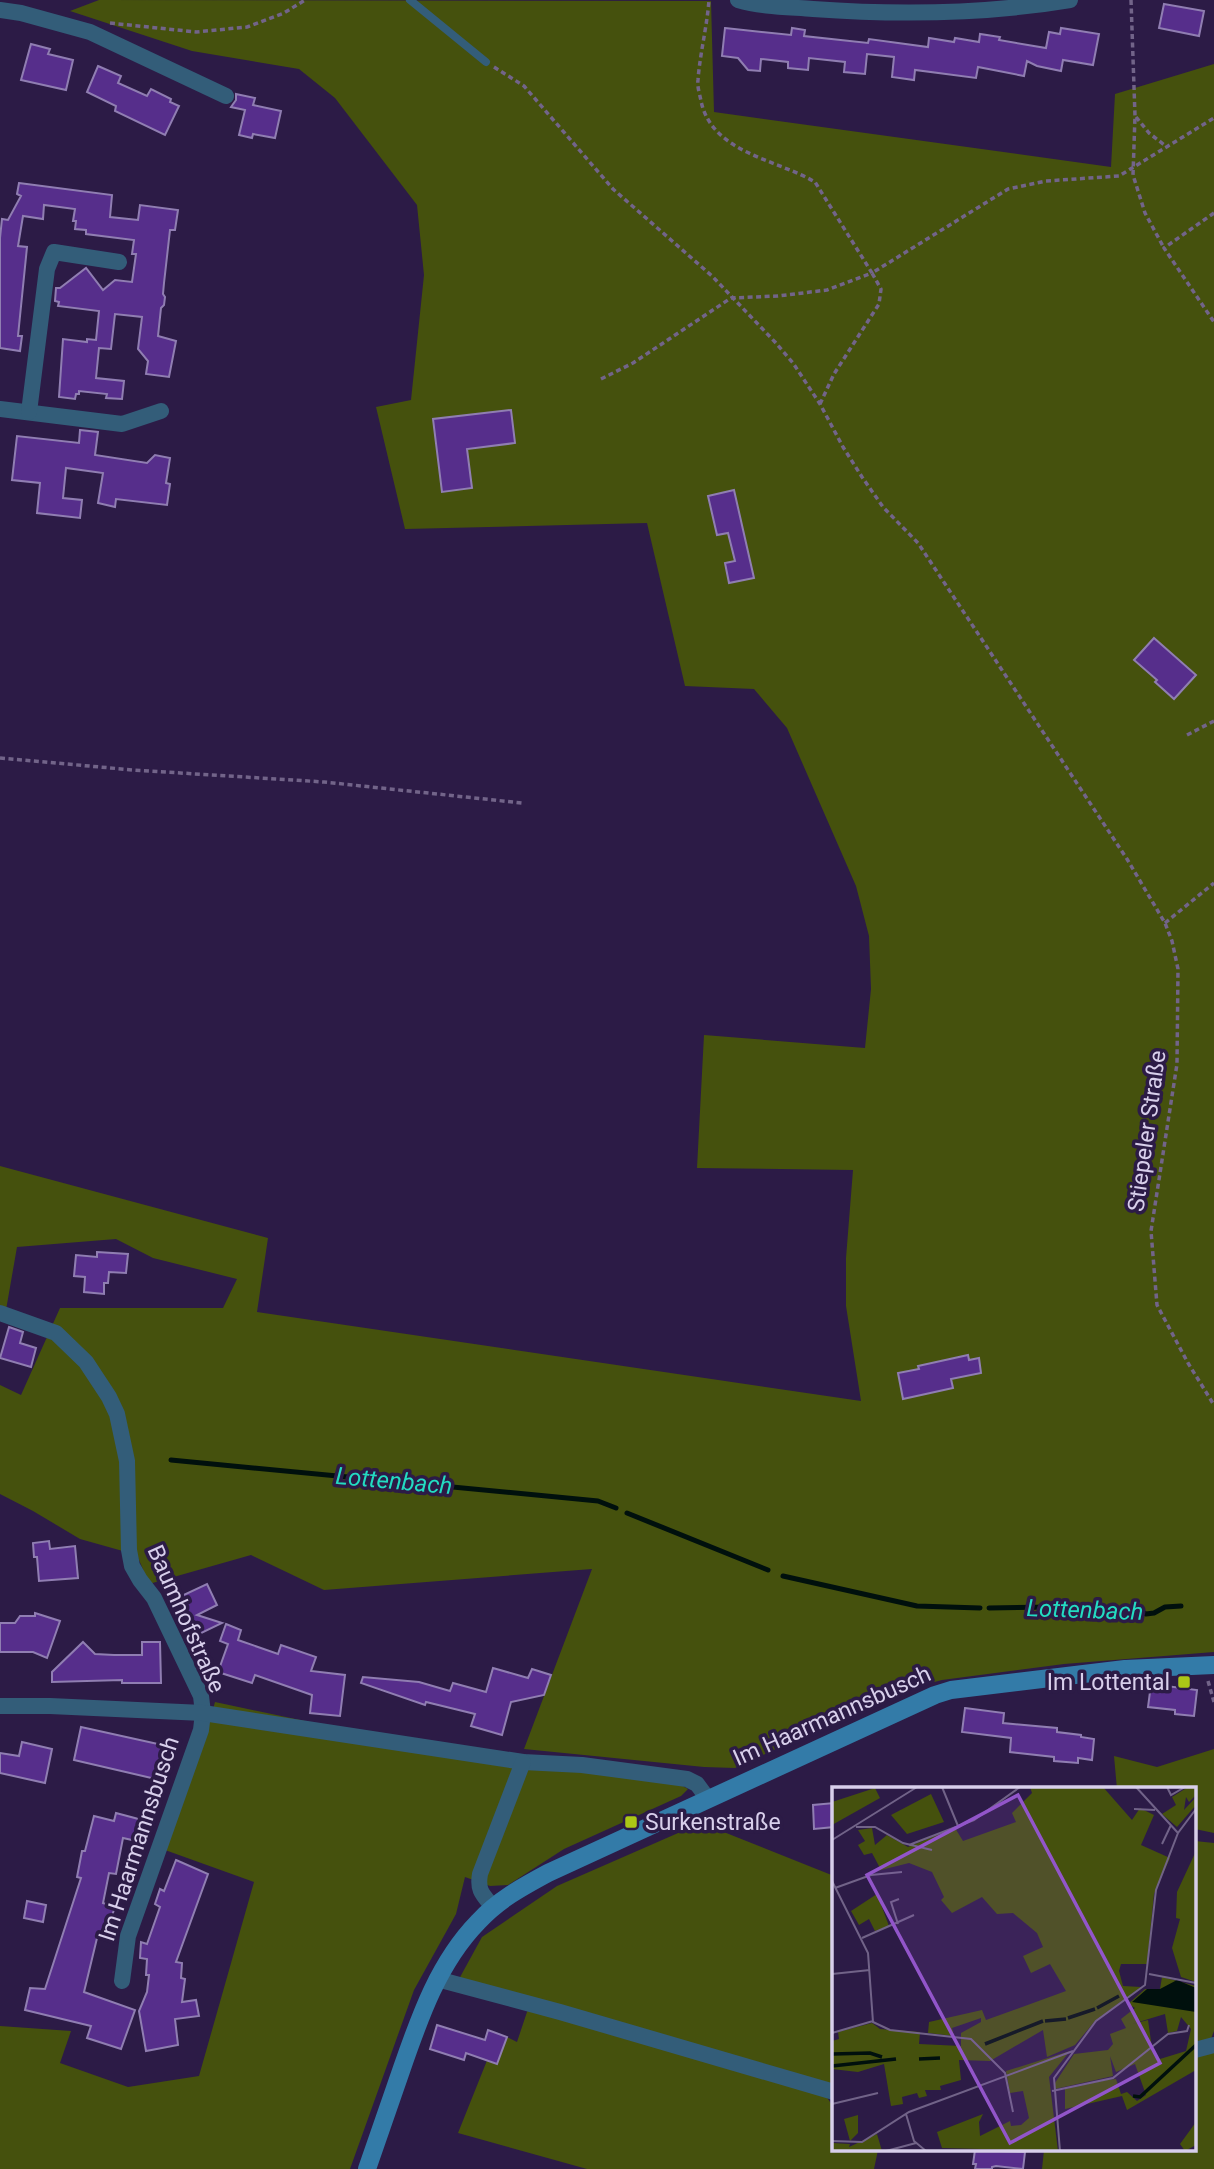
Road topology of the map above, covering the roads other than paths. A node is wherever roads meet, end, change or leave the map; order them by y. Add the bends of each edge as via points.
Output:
1 (410, 0) edge
2 (738, 0) edge
3 (1070, 0) edge
4 (0, 10) edge
5 (486, 62) road end
6 (226, 96) dead end
7 (119, 262) dead end
8 (0, 409) edge
9 (161, 411) dead end
10 (29, 412) junction
11 (0, 1313) edge
12 (1214, 1665) edge
13 (0, 1706) edge
14 (202, 1713) junction
15 (523, 1762) junction
16 (708, 1799) junction
17 (493, 1908) junction
18 (437, 1979) junction
19 (122, 1980) dead end
20 (1214, 2045) edge
21 (1196, 2050) edge
22 (832, 2091) edge
23 (367, 2169) edge

1 - 5 lane
2 - 3 street via 856,12 995,8
4 - 6 street via 90,32
7 - 10 street via 54,252 47,269
8 - 10 street
9 - 10 street via 121,424
11 - 14 street, Baumhofstraße via 56,1333 86,1362 109,1397 127,1461 132,1566 176,1640 201,1696
12 - 16 street, Im Haarmannsbusch via 1125,1669 951,1690
13 - 14 street, Im Haarmannsbusch
14 - 15 street, Im Haarmannsbusch
14 - 19 street, Im Haarmannsbusch via 201,1730 128,1936
15 - 16 street, Im Haarmannsbusch via 687,1779
15 - 17 street via 480,1874 478,1885
16 - 17 street via 548,1873
17 - 18 street via 467,1933
18 - 22 street
18 - 23 street
20 - 21 street

